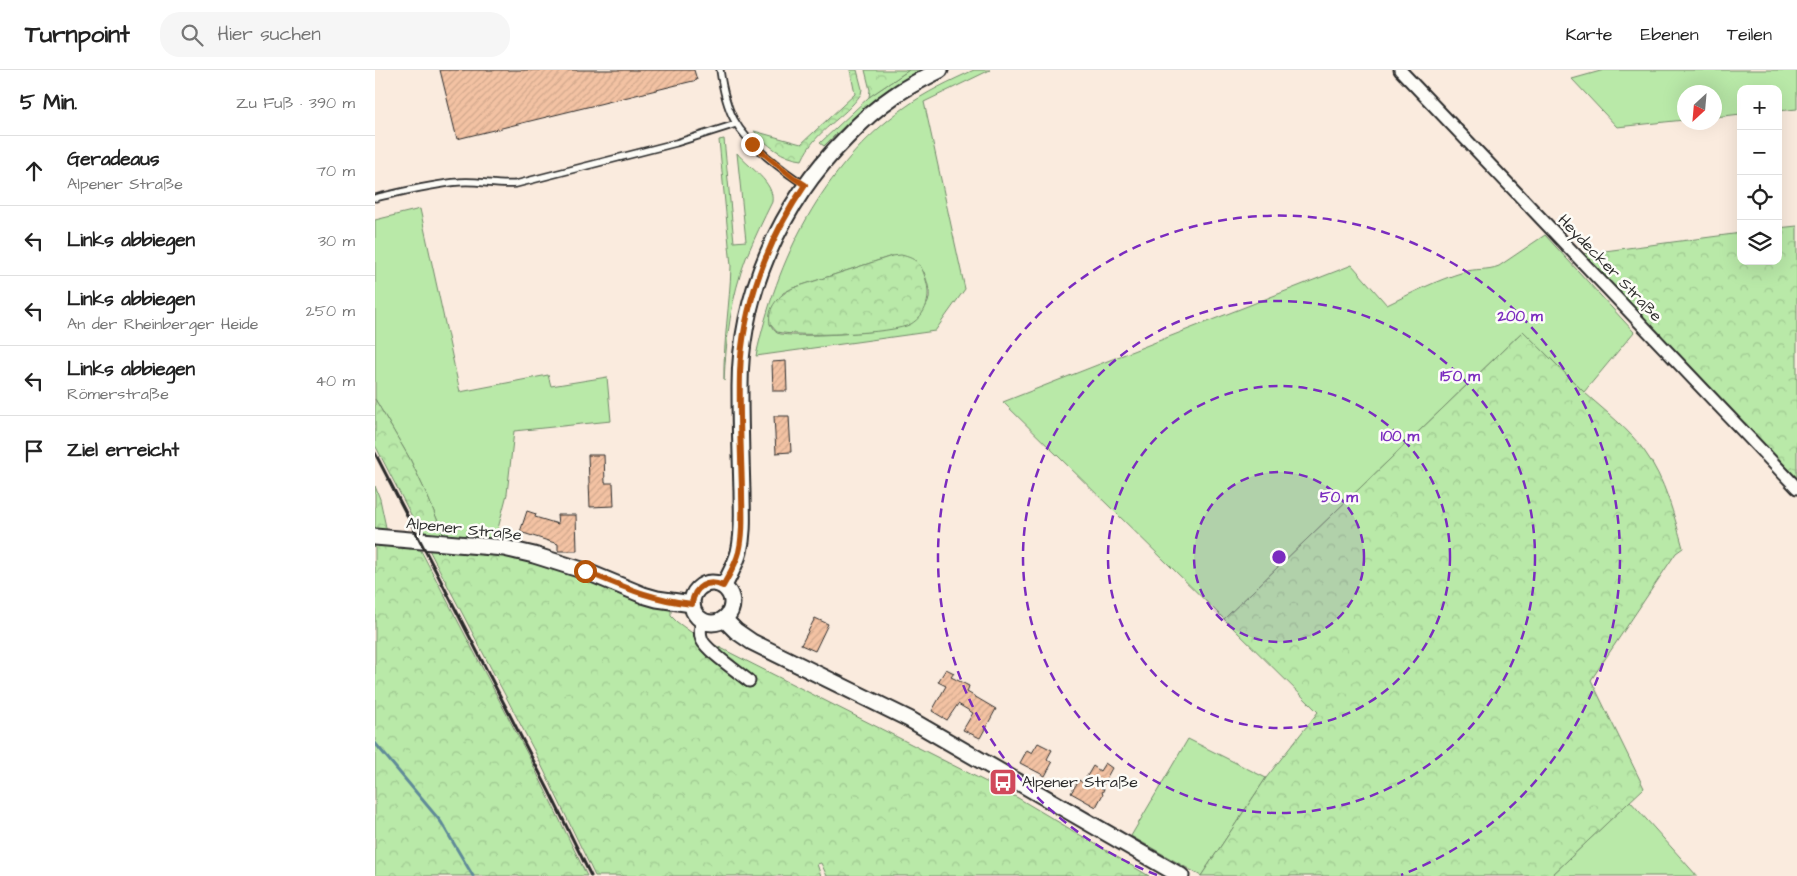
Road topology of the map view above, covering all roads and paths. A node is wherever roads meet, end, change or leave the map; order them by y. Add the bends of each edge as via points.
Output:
1 (720, 70) edge
2 (940, 70) edge
3 (1400, 70) edge
4 (736, 124) junction
5 (805, 185) junction
6 (375, 198) edge
7 (1797, 488) edge
8 (375, 537) edge
9 (723, 586) junction
10 (692, 604) junction
11 (724, 619) junction
12 (703, 621) junction
13 (749, 681) dead end
14 (1181, 876) edge

1 - 4 lane via 726,100
2 - 5 street via 894,96 869,116 837,146
3 - 7 street, Heydecker Straße
4 - 5 lane via 752,144
4 - 6 lane via 676,143 516,184 500,186 457,182
5 - 9 street via 768,254 747,323 740,374 742,532 736,560
8 - 10 street, Alpener Straße via 504,548 585,571 643,595
9 - 10 street via 705,584 695,592
9 - 11 street via 732,602
10 - 12 street via 695,614
11 - 12 street via 714,623
11 - 14 street via 752,642 909,719
12 - 13 street via 700,634 707,647

